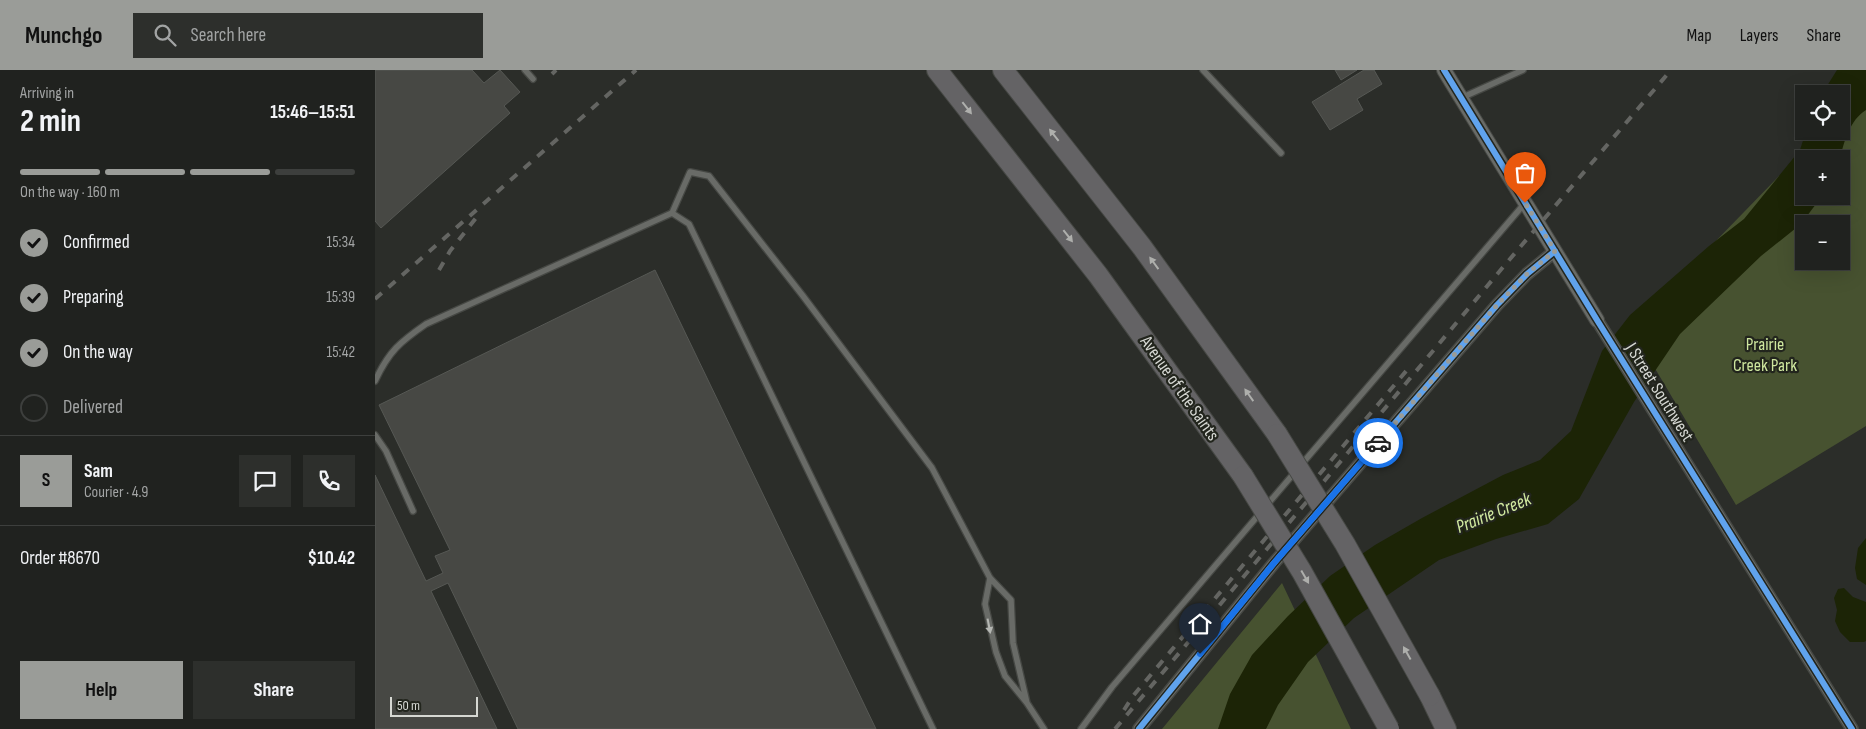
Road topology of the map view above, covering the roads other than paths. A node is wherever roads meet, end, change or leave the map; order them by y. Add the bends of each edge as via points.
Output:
1 (525, 70) edge
2 (937, 70) edge
3 (1003, 70) edge
4 (1203, 70) edge
5 (1444, 70) edge
6 (1523, 70) edge
7 (533, 79) dead end
8 (1461, 98) junction
9 (1281, 153) dead end
10 (1525, 203) junction
11 (672, 213) junction
12 (1555, 251) junction
13 (1597, 320) joint
14 (375, 380) edge
15 (375, 435) edge
16 (413, 511) dead end
17 (991, 578) junction
18 (1027, 703) junction
19 (933, 729) edge
20 (1045, 729) edge
21 (1081, 729) edge
22 (1139, 729) edge
23 (1389, 729) edge
24 (1446, 729) edge
25 (1852, 729) edge

1 - 7 lane
2 -> 23 highway, Avenue of the Saints, bridge via 1098,275 1243,476 1302,572
24 -> 3 highway, bridge via 1345,544 1277,434 1142,247
4 - 9 lane
5 - 8 street, J Street Southwest
6 - 8 lane
8 - 10 street, J Street Southwest
10 - 12 street, J Street Southwest
10 - 21 lane via 1112,687
11 - 14 lane via 426,324 398,344
11 - 17 lane via 690,172 709,176 932,468
11 - 19 lane via 689,224
12 - 13 street, J Street Southwest
12 - 22 street via 1497,305 1274,563
13 - 25 street, J Street Southwest
15 - 16 lane via 386,451
17 - 18 lane via 1011,600 1013,643
17 -> 18 lane via 985,604 997,658 1005,676
18 - 20 lane

